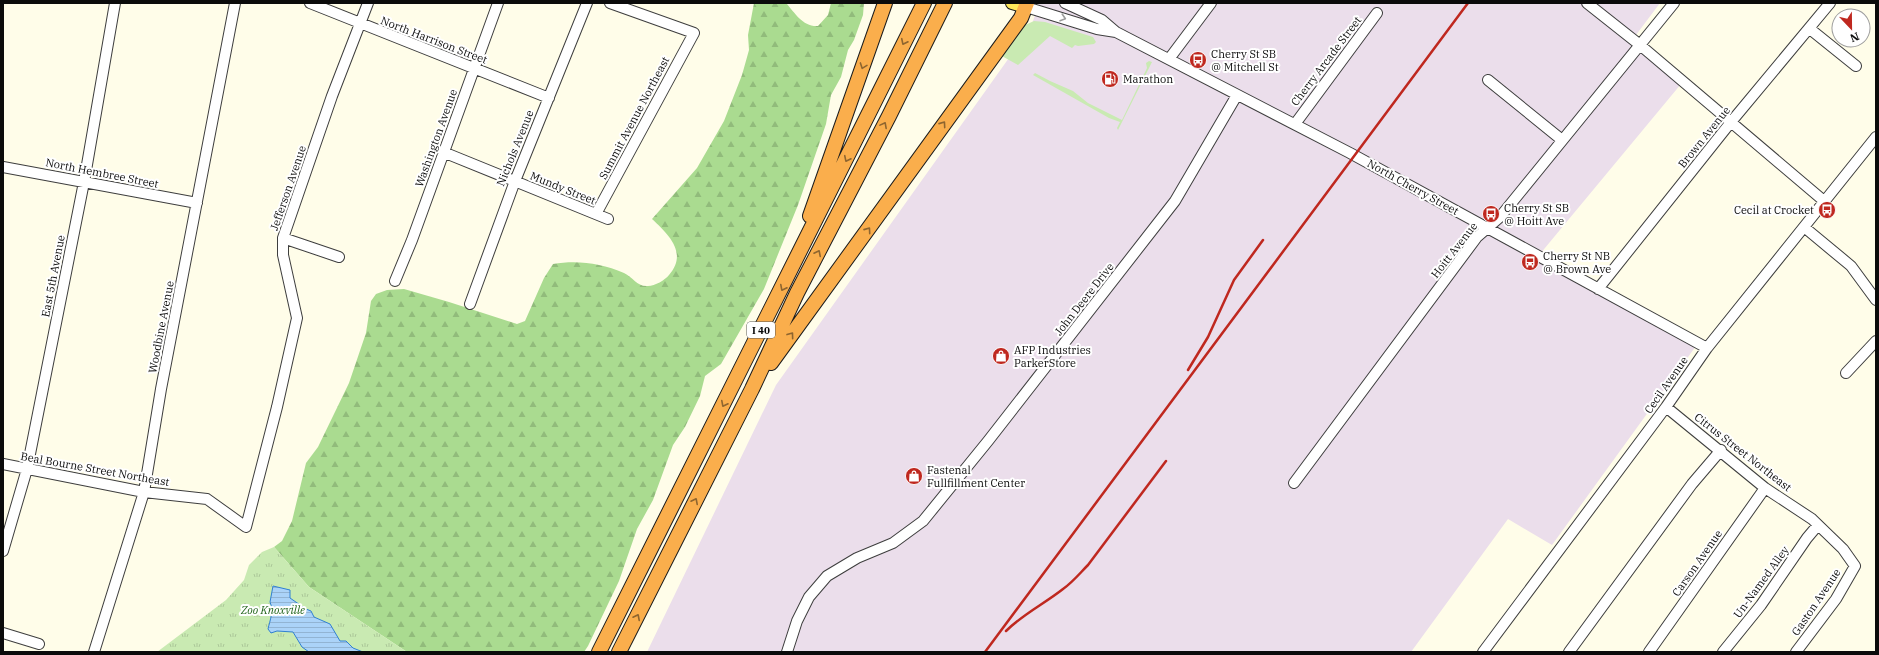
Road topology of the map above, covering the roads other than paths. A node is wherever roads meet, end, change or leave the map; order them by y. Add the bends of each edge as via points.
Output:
1 (115, 3) edge
2 (235, 3) edge
3 (310, 3) edge
4 (368, 3) edge
5 (498, 3) edge
6 (587, 3) edge
7 (610, 3) edge
8 (885, 3) edge
9 (1012, 3) edge
10 (1065, 3) edge
11 (1211, 3) edge
12 (1587, 3) edge
13 (1674, 3) edge
14 (1830, 3) edge
15 (923, 5) edge
16 (1027, 5) edge
17 (943, 7) edge
18 (1377, 13) dead end
19 (360, 24) junction
20 (1810, 29) junction
21 (1116, 32) junction
22 (1640, 45) junction
23 (1169, 59) junction
24 (1856, 66) dead end
25 (474, 68) junction
26 (1488, 80) dead end
27 (1237, 94) junction
28 (549, 98) junction
29 (1731, 122) junction
30 (1295, 124) junction
31 (1876, 137) edge
32 (1562, 140) junction
33 (443, 152) junction
34 (3, 167) edge
35 (515, 181) junction
36 (84, 182) junction
37 (1824, 201) junction
38 (198, 203) junction
39 (596, 214) junction
40 (608, 219) dead end
41 (1804, 227) junction
42 (1486, 228) junction
43 (283, 238) junction
44 (339, 257) dead end
45 (794, 266) junction
46 (395, 281) dead end
47 (1598, 289) junction
48 (1876, 300) edge
49 (470, 304) dead end
50 (1876, 341) edge
51 (1707, 348) junction
52 (1846, 373) dead end
53 (752, 389) junction
54 (1666, 407) junction
55 (1721, 450) junction
56 (3, 464) edge
57 (27, 469) junction
58 (1294, 483) dead end
59 (1765, 488) junction
60 (144, 492) junction
61 (1818, 525) junction
62 (246, 527) joint
63 (3, 551) edge
64 (1855, 566) joint
65 (3, 634) edge
66 (39, 644) dead end
67 (1654, 650) edge
68 (94, 652) edge
69 (599, 652) edge
70 (619, 652) edge
71 (787, 652) edge
72 (1483, 652) edge
73 (1570, 652) edge
74 (1723, 652) edge
75 (1796, 652) edge

1 - 36 street, East 5th Avenue
2 - 38 street, Woodbine Avenue
3 - 19 street, North Harrison Street
4 - 19 street, Jefferson Avenue
5 - 25 street, Washington Avenue
6 - 28 street, Nichols Avenue
7 - 39 street, Summit Avenue Northeast via 694,33
8 -> 45 highway
9 - 16 main road, North Cherry Street
10 - 21 street, North Cherry Street via 1102,20
11 - 23 street
12 - 22 street
13 - 22 street, Hoitt Avenue
14 - 20 street, Brown Avenue
15 -> 45 highway, I 40
16 -> 21 street, North Cherry Street via 1096,29
53 -> 16 highway via 1021,18
53 -> 17 highway, I 40 via 797,293
18 - 30 street, Cherry Arcade Street
19 - 25 street, North Harrison Street
19 - 43 street, Jefferson Avenue
20 - 24 street
20 - 29 street, Brown Avenue
21 - 23 street, North Cherry Street
22 - 29 street
22 - 32 street, Hoitt Avenue
23 - 27 street, North Cherry Street
25 - 28 street, North Harrison Street
25 - 33 street, Washington Avenue
26 - 32 street
27 - 30 street, North Cherry Street
27 - 71 street, John Deere Drive via 1175,201 988,441 923,521 893,543 857,558 827,576 809,597 797,621
28 - 35 street, Nichols Avenue
29 - 37 street
29 - 47 street, Brown Avenue
30 - 42 street, North Cherry Street
31 - 37 street, Cecil Avenue
32 - 42 street, Hoitt Avenue via 1500,217
33 - 35 street, Mundy Street
33 - 46 street, Washington Avenue
34 - 36 street, North Hembree Street
35 - 39 street, Mundy Street
35 - 49 street, Nichols Avenue
36 - 38 street, North Hembree Street
36 - 57 street, East 5th Avenue
37 - 41 street, Cecil Avenue
38 - 60 street, Woodbine Avenue via 161,389
39 - 40 street, Mundy Street
41 - 48 street via 1851,266
41 - 51 street, Cecil Avenue
42 - 47 street, North Cherry Street
42 - 58 street, Hoitt Avenue
43 - 44 street
43 - 62 street, Jefferson Avenue via 283,256 296,318
45 -> 69 highway, I 40
47 - 51 street, North Cherry Street
50 - 52 street
51 - 54 street, Cecil Avenue
70 -> 53 highway, I 40
54 - 55 street, Citrus Street Northeast
54 - 72 street, Cecil Avenue
55 - 59 street, Citrus Street Northeast
55 - 73 street via 1692,484
56 - 57 street, Beal Bourne Street Northeast
57 - 60 street, Beal Bourne Street Northeast
57 - 63 street, East 5th Avenue
59 - 61 street, Citrus Street Northeast
59 - 67 street, Carson Avenue
60 - 62 street, Beal Bourne Street Northeast via 207,499
60 - 68 street, Woodbine Avenue
61 - 64 street, Citrus Street Northeast via 1843,549
61 - 74 street, Un-Named Alley via 1761,605
64 - 75 street, Gaston Avenue via 1836,599
65 - 66 street

